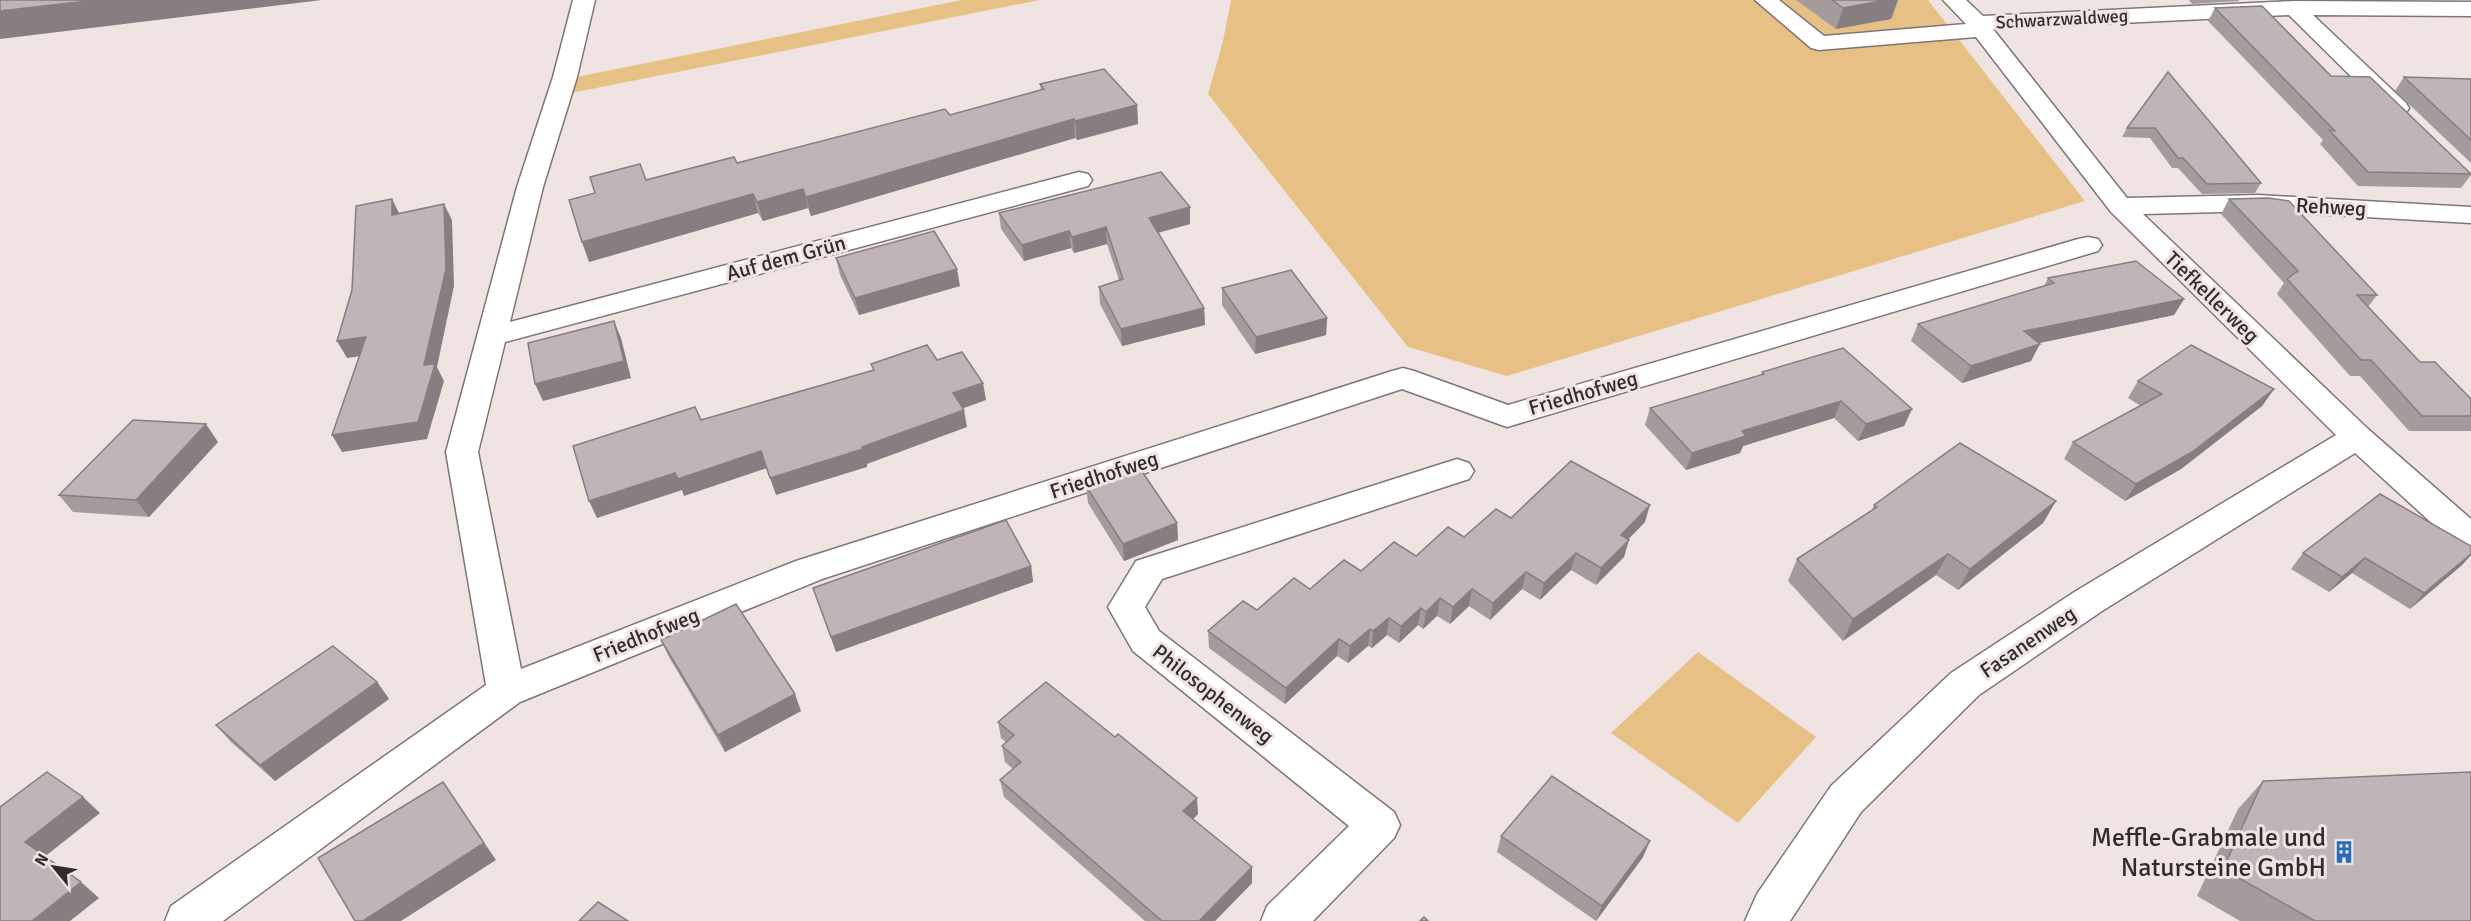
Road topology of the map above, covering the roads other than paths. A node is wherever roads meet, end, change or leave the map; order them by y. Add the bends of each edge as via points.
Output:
1 (584, 0) edge
2 (1766, 0) edge
3 (1954, 0) edge
4 (2294, 8) junction
5 (2471, 9) edge
6 (1978, 27) junction
7 (2412, 123) edge
8 (1079, 180) dead end
9 (2120, 206) junction
10 (2471, 215) edge
11 (2088, 245) dead end
12 (493, 336) junction
13 (2357, 437) junction
14 (1457, 471) dead end
15 (2471, 539) edge
16 (506, 691) junction
17 (187, 921) edge
18 (1283, 921) edge
19 (1767, 921) edge

1 - 12 street via 530,187
2 - 6 street via 1819,43
3 - 6 street, Tiefkellerweg
4 - 5 street, Schwarzwaldweg
4 - 6 street, Schwarzwaldweg
4 - 7 street
6 - 9 street, Tiefkellerweg
8 - 12 street, Auf dem Grün
9 - 10 street, Rehweg via 2259,202
9 - 13 street, Tiefkellerweg
11 - 16 street, Friedhofweg via 1507,416 1403,378 809,570
12 - 16 street via 462,452
13 - 15 street, Tiefkellerweg
13 - 19 street, Fasanenweg via 2090,601 1965,684 1846,799
14 - 18 street, Philosophenweg via 1149,570 1126,607 1146,641 1379,825
16 - 17 street, Friedhofweg

